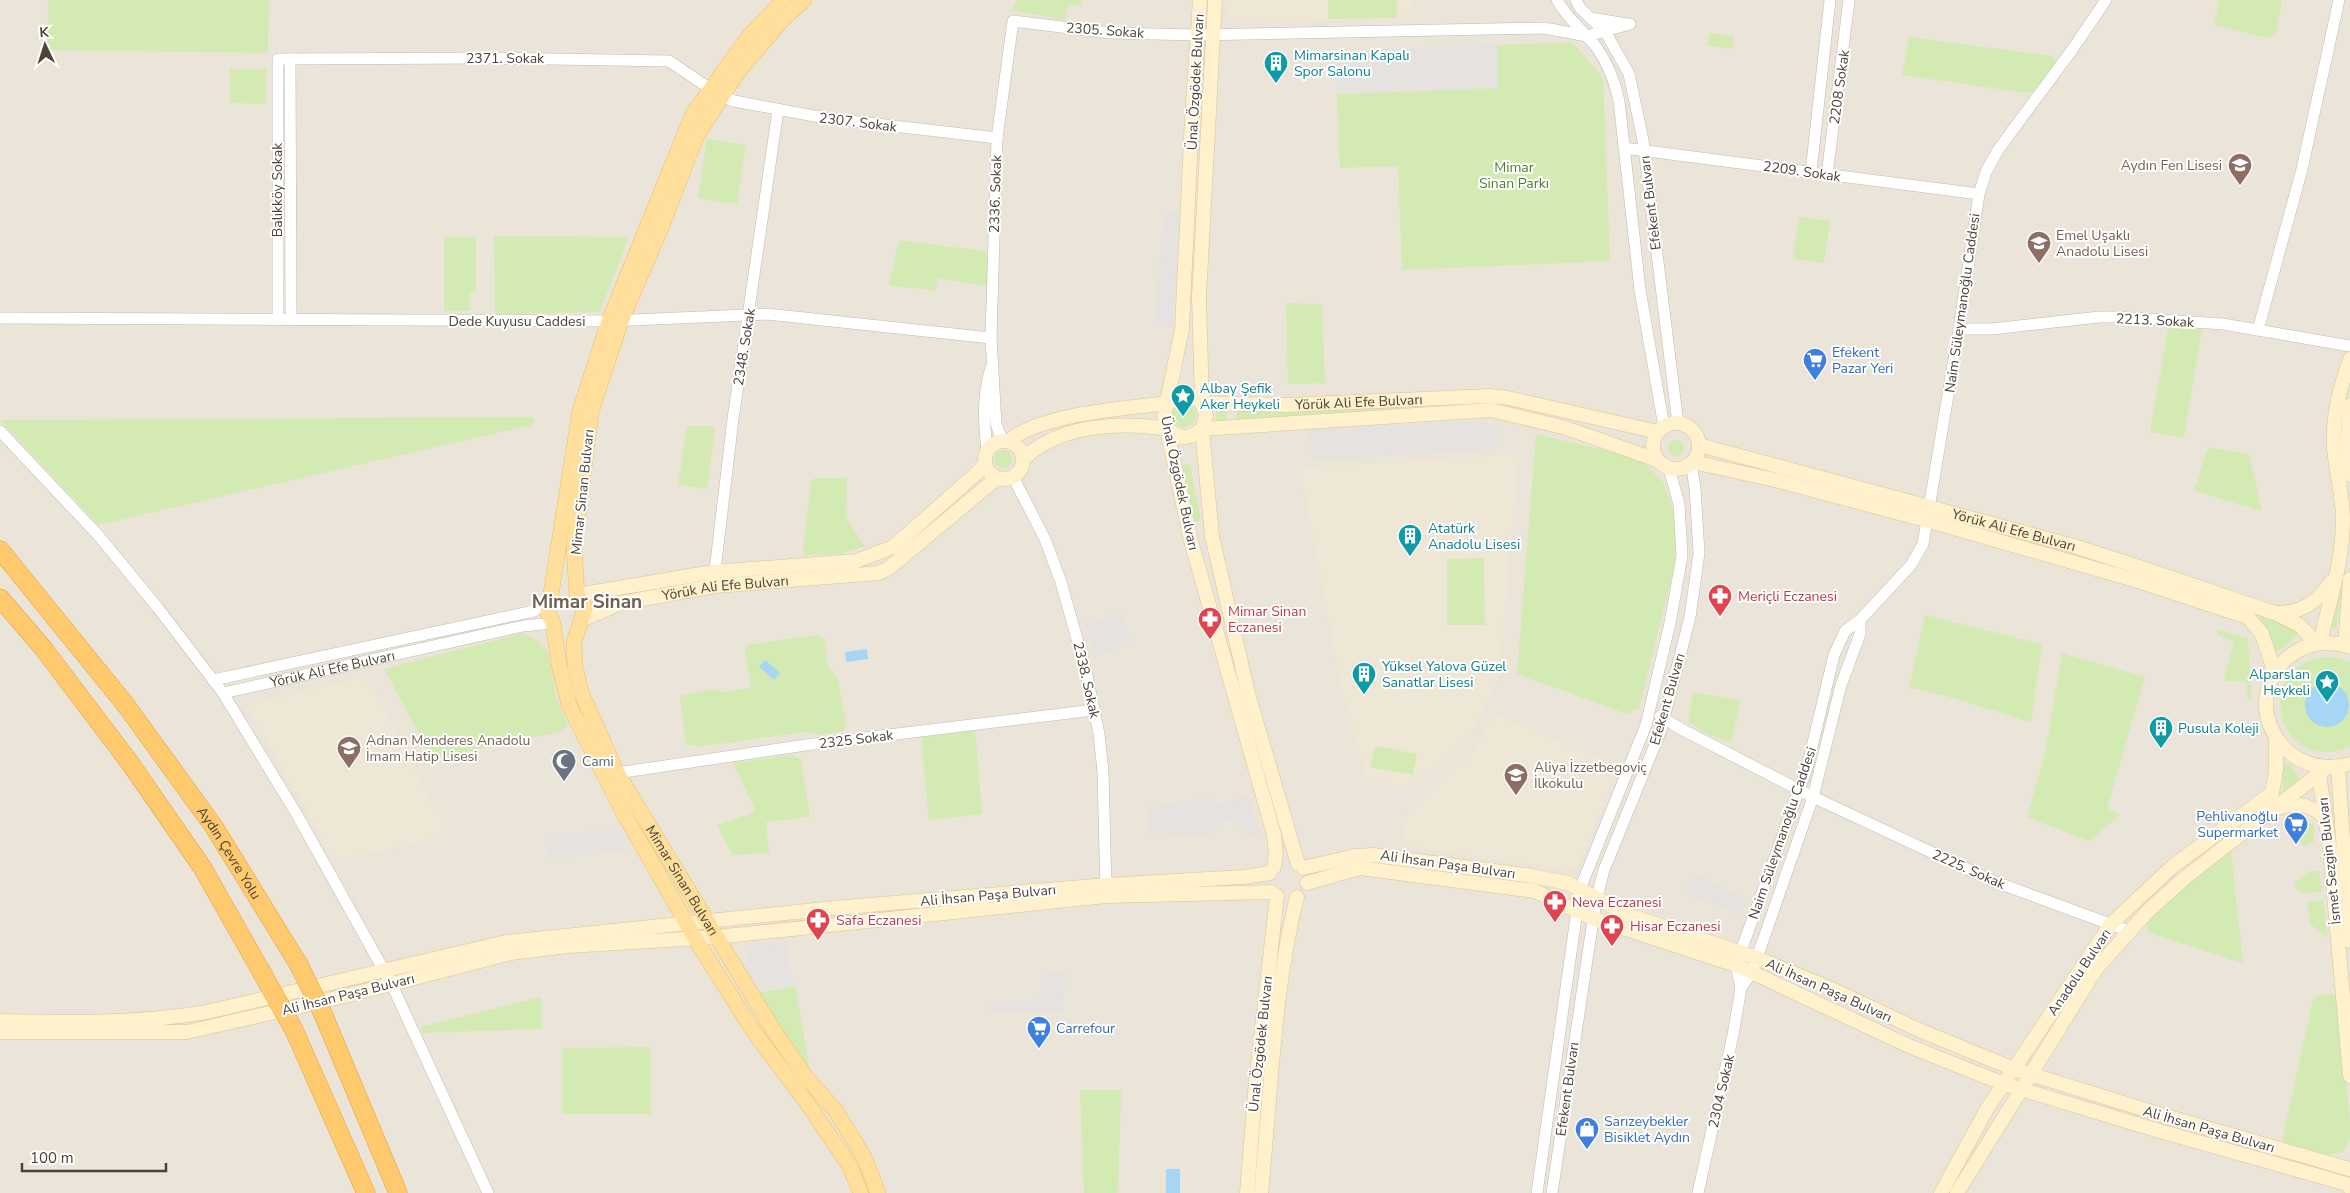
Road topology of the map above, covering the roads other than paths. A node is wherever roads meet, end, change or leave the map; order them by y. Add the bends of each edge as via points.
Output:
1 (784, 0) edge
2 (804, 0) edge
3 (1200, 0) edge
4 (1215, 0) edge
5 (1558, 0) edge
6 (1576, 0) edge
7 (1830, 0) edge
8 (1848, 0) edge
9 (2106, 0) edge
10 (2339, 0) edge
11 (1592, 18) junction
12 (1572, 21) junction
13 (1013, 22) joint
14 (1544, 28) junction
15 (1606, 33) junction
16 (1205, 34) junction
17 (1587, 36) junction
18 (278, 59) joint
19 (290, 59) junction
20 (716, 91) junction
21 (778, 110) junction
22 (997, 138) junction
23 (1624, 148) junction
24 (1644, 150) junction
25 (1811, 172) junction
26 (1828, 175) junction
27 (1979, 194) junction
28 (749, 315) junction
29 (0, 318) edge
30 (278, 320) junction
31 (291, 320) junction
32 (615, 321) junction
33 (1960, 329) junction
34 (2258, 330) junction
35 (991, 338) junction
36 (2350, 346) edge
37 (2350, 359) edge
38 (991, 367) junction
39 (1168, 403) junction
40 (1202, 403) junction
41 (2350, 405) edge
42 (1678, 424) junction
43 (1168, 429) junction
44 (1202, 429) junction
45 (1661, 430) junction
46 (0, 431) edge
47 (1005, 440) junction
48 (1698, 445) junction
49 (986, 457) junction
50 (1024, 458) junction
51 (1657, 460) junction
52 (1692, 463) junction
53 (1669, 468) junction
54 (2350, 475) edge
55 (1013, 477) junction
56 (997, 478) junction
57 (1931, 506) junction
58 (1929, 521) junction
59 (0, 550) edge
60 (2334, 578) junction
61 (2350, 578) edge
62 (714, 579) junction
63 (577, 595) junction
64 (0, 598) edge
65 (550, 601) junction
66 (2275, 613) junction
67 (581, 620) junction
68 (1860, 620) junction
69 (554, 623) junction
70 (2317, 644) junction
71 (2348, 646) edge
72 (2275, 674) junction
73 (213, 680) junction
74 (223, 693) junction
75 (1094, 710) junction
76 (1649, 712) junction
77 (1665, 717) junction
78 (1646, 725) junction
79 (1681, 729) junction
80 (1661, 730) junction
81 (2276, 739) junction
82 (2330, 768) edge
83 (618, 773) junction
84 (1799, 788) junction
85 (1813, 797) junction
86 (2272, 810) junction
87 (2326, 820) junction
88 (1301, 866) junction
89 (1272, 870) junction
90 (1307, 883) junction
91 (2343, 885) edge
92 (1580, 889) junction
93 (1106, 890) junction
94 (1274, 894) junction
95 (1297, 897) junction
96 (1596, 900) junction
97 (933, 907) junction
98 (834, 908) junction
99 (1576, 911) junction
100 (1592, 918) junction
101 (705, 921) junction
102 (687, 923) junction
103 (835, 923) junction
104 (2111, 924) junction
105 (2129, 931) junction
106 (716, 937) junction
107 (696, 939) junction
108 (2350, 941) edge
109 (1741, 952) junction
110 (1756, 958) junction
111 (1736, 966) junction
112 (383, 969) junction
113 (1752, 972) junction
114 (391, 983) junction
115 (1741, 988) junction
116 (0, 1021) edge
117 (0, 1032) edge
118 (2014, 1069) junction
119 (2030, 1074) junction
120 (2350, 1076) edge
121 (2004, 1084) junction
122 (2020, 1090) junction
123 (2350, 1168) edge
124 (2348, 1188) edge
125 (366, 1193) edge
126 (398, 1193) edge
127 (488, 1193) edge
128 (860, 1193) edge
129 (878, 1193) edge
130 (1246, 1193) edge
131 (1261, 1193) edge
132 (1537, 1193) edge
133 (1552, 1193) edge
134 (1698, 1193) edge
135 (1941, 1193) edge
136 (1957, 1193) edge

1 - 20 main road, Mimar Sinan Bulvarı via 750,35
2 - 20 main road, Mimar Sinan Bulvarı
3 - 16 main road, Ünal Özgödek Bulvarı
4 - 16 main road, Ünal Özgödek Bulvarı
5 - 12 street, Efekent Bulvarı via 1564,14
6 - 11 street, Efekent Bulvarı
7 - 25 street, 2208 Sokak
8 - 26 street, 2208 Sokak
9 - 27 street, Naim Süleymanoğlu Caddesi via 1998,150
10 - 34 street via 2302,169
11 - 12 street
11 - 15 street, Efekent Bulvarı
11 - 15 street via 1630,24
12 - 14 street
12 - 17 street, Efekent Bulvarı
13 - 16 street, 2305. Sokak via 1110,33
13 - 22 street, 2336. Sokak
14 - 16 street, 2305. Sokak
14 - 17 street
15 - 17 street
15 - 24 street, Efekent Bulvarı via 1629,74
16 - 39 main road, Ünal Özgödek Bulvarı via 1182,329
16 - 40 main road, Ünal Özgödek Bulvarı via 1199,297
17 - 23 street, Efekent Bulvarı via 1615,83
18 - 19 street, 2371. Sokak
18 - 30 street, Balıkköy Sokak
19 - 20 street, 2371. Sokak via 669,60
19 - 31 street, Balıkköy Sokak
20 - 21 street, 2307. Sokak via 734,101
20 - 32 main road, Mimar Sinan Bulvarı via 661,228
21 - 22 street, 2307. Sokak
21 - 28 street, 2348. Sokak
22 - 35 street, 2336. Sokak
23 - 24 street, 2209. Sokak
23 - 45 street, Efekent Bulvarı via 1640,290
24 - 25 street, 2209. Sokak
24 - 42 street, Efekent Bulvarı
25 - 26 street, 2209. Sokak
26 - 27 street, 2209. Sokak
27 - 33 street, Naim Süleymanoğlu Caddesi
28 - 32 street, Dede Kuyusu Caddesi
28 - 35 street, Dede Kuyusu Caddesi via 766,314
28 - 62 street, 2348. Sokak
29 - 30 street, Dede Kuyusu Caddesi
30 - 31 street, Dede Kuyusu Caddesi
31 - 32 street, Dede Kuyusu Caddesi
32 - 63 main road, Mimar Sinan Bulvarı via 590,412 574,547
32 - 65 main road, Mimar Sinan Bulvarı via 580,411
33 - 34 street, 2213. Sokak via 1992,329 2099,317 2223,324
33 - 57 street, Naim Süleymanoğlu Caddesi
34 - 36 street, 2213. Sokak
35 - 38 street, 2336. Sokak
37 - 60 main road via 2335,416 2334,447 2343,519
38 - 47 street, 2336. Sokak via 996,424
38 - 49 street, 2336. Sokak via 984,396
39 - 40 main road, Yörük Ali Efe Bulvarı via 1172,398 1185,395
39 - 43 main road, Ünal Özgödek Bulvarı via 1164,416
39 - 47 main road, Yörük Ali Efe Bulvarı via 1086,414 1022,430
40 - 44 main road, Ünal Özgödek Bulvarı via 1206,416
40 - 45 main road, Yörük Ali Efe Bulvarı via 1287,405 1490,396
41 - 54 main road via 2347,448
42 - 45 main road
42 - 48 main road via 1691,430
43 - 44 main road, Yörük Ali Efe Bulvarı via 1185,437
43 - 50 main road, Yörük Ali Efe Bulvarı via 1133,425 1068,432 1054,437
43 - 89 main road, Ünal Özgödek Bulvarı via 1191,541 1274,835 1276,854
44 - 51 main road, Yörük Ali Efe Bulvarı via 1491,410 1566,428
44 - 88 main road, Ünal Özgödek Bulvarı via 1212,536 1232,625 1249,697
45 - 51 main road via 1653,446
46 - 73 street via 98,535
47 - 49 main road via 996,442
47 - 50 main road via 1019,447
48 - 52 main road
48 - 57 main road, Yörük Ali Efe Bulvarı
49 - 56 main road via 987,470
49 - 62 main road, Yörük Ali Efe Bulvarı via 978,472 893,547 880,554 856,561
50 - 55 main road via 1020,471
51 - 53 main road
52 - 53 main road via 1677,469
52 - 58 main road, Yörük Ali Efe Bulvarı via 1779,481
52 - 77 street, Efekent Bulvarı via 1699,553 1690,617
53 - 76 street, Efekent Bulvarı via 1679,504 1682,556
55 - 56 main road
55 - 75 street, 2338. Sokak via 1045,539 1061,582
56 - 62 main road, Yörük Ali Efe Bulvarı via 879,573
57 - 58 street, Naim Süleymanoğlu Caddesi
57 - 66 main road, Yörük Ali Efe Bulvarı via 2074,546
58 - 68 street, Naim Süleymanoğlu Caddesi via 1923,544 1910,565
58 - 72 main road, Yörük Ali Efe Bulvarı via 2128,578 2248,617 2262,634
59 - 126 highway, Aydın Çevre Yolu, bridge via 126,704 214,827 298,965 323,1014
60 - 66 main road via 2308,607
60 - 70 main road
61 - 71 main road
62 - 63 main road, Yörük Ali Efe Bulvarı
62 - 67 main road, Yörük Ali Efe Bulvarı via 621,603
63 - 65 main road, Yörük Ali Efe Bulvarı via 562,592
63 - 67 main road, Mimar Sinan Bulvarı via 585,608
64 - 125 highway, bridge via 43,648 130,763 202,867 294,1030
65 - 69 main road, Mimar Sinan Bulvarı via 548,613
65 - 73 street, Yörük Ali Efe Bulvarı via 534,610
66 - 70 main road, Yörük Ali Efe Bulvarı via 2299,624
67 - 69 main road, Yörük Ali Efe Bulvarı via 568,628
67 - 83 main road, Mimar Sinan Bulvarı via 574,642 581,692
68 - 84 street, Naim Süleymanoğlu Caddesi via 1845,631 1834,655 1807,768
68 - 85 street, Naim Süleymanoğlu Caddesi via 1860,634 1842,685
69 - 74 street, Yörük Ali Efe Bulvarı via 523,626
69 - 102 main road, Mimar Sinan Bulvarı via 559,665 569,705 622,810
70 - 71 main road
70 - 72 main road via 2289,657
72 - 81 main road via 2269,685 2266,709
73 - 74 street
74 - 112 street via 296,813
75 - 83 street, 2325 Sokak via 806,745
75 - 93 street, 2338. Sokak via 1103,772
76 - 77 street, 2225. Sokak
76 - 78 street, Efekent Bulvarı
77 - 79 street, 2225. Sokak
77 - 80 street, Efekent Bulvarı
78 - 80 street
78 - 92 street, Efekent Bulvarı
79 - 80 street
79 - 84 street, 2225. Sokak
80 - 96 street, Efekent Bulvarı via 1604,870
81 - 82 main road via 2294,757
81 - 104 main road, Anadolu Bulvarı via 2272,793 2173,866
82 - 86 main road, Anadolu Bulvarı
82 - 87 main road, İsmet Sezgin Bulvarı
82 - 91 main road
83 - 101 main road, Mimar Sinan Bulvarı
84 - 85 street, 2225. Sokak
84 - 109 street, Naim Süleymanoğlu Caddesi
85 - 104 street, 2225. Sokak via 1993,881
85 - 110 street, Naim Süleymanoğlu Caddesi
86 - 87 main road via 2287,805 2304,805 2319,812
86 - 105 main road, Anadolu Bulvarı via 2187,876
87 - 91 main road, İsmet Sezgin Bulvarı
88 - 89 main road via 1286,861
88 - 90 main road
88 - 92 main road, Ali İhsan Paşa Bulvarı via 1355,856 1392,856 1526,875 1568,883
89 - 93 main road, Ali İhsan Paşa Bulvarı via 1243,877
89 - 94 main road via 1268,879
90 - 95 main road
90 - 99 main road, Ali İhsan Paşa Bulvarı via 1360,868 1535,891
91 - 108 main road
91 - 120 main road, İsmet Sezgin Bulvarı
92 - 96 main road, Ali İhsan Paşa Bulvarı
92 - 99 street, Efekent Bulvarı
93 - 94 main road, Ali İhsan Paşa Bulvarı
93 - 97 main road, Ali İhsan Paşa Bulvarı
94 - 95 main road via 1288,900
94 - 130 main road, Ünal Özgödek Bulvarı
95 - 131 main road, Ünal Özgödek Bulvarı via 1278,1011
96 - 100 street, Efekent Bulvarı
96 - 109 main road, Ali İhsan Paşa Bulvarı via 1626,914
97 - 98 main road, Ali İhsan Paşa Bulvarı
97 - 103 main road, Ali İhsan Paşa Bulvarı
98 - 101 main road, Ali İhsan Paşa Bulvarı
98 - 103 street
99 - 100 main road, Ali İhsan Paşa Bulvarı
99 - 132 street, Efekent Bulvarı
100 - 111 main road, Ali İhsan Paşa Bulvarı
100 - 133 street, Efekent Bulvarı
101 - 102 main road, Ali İhsan Paşa Bulvarı
101 - 106 main road, Mimar Sinan Bulvarı
102 - 107 main road, Mimar Sinan Bulvarı
102 - 112 main road, Ali İhsan Paşa Bulvarı via 506,942
103 - 106 main road, Ali İhsan Paşa Bulvarı
104 - 105 street, 2225. Sokak
104 - 118 main road, Anadolu Bulvarı
105 - 119 main road, Anadolu Bulvarı via 2096,969
106 - 107 main road, Ali İhsan Paşa Bulvarı
106 - 129 main road, Mimar Sinan Bulvarı via 805,1076 840,1118 865,1159
107 - 114 main road, Ali İhsan Paşa Bulvarı via 568,946 511,953
107 - 128 main road, Mimar Sinan Bulvarı via 754,1032 849,1165
109 - 110 main road, Ali İhsan Paşa Bulvarı
109 - 111 street, Naim Süleymanoğlu Caddesi
110 - 113 street, Naim Süleymanoğlu Caddesi
110 - 118 main road, Ali İhsan Paşa Bulvarı
111 - 113 main road, Ali İhsan Paşa Bulvarı
111 - 115 street
112 - 114 street
112 - 116 main road, Ali İhsan Paşa Bulvarı via 170,1018 106,1022
113 - 115 street, Naim Süleymanoğlu Caddesi
113 - 121 main road, Ali İhsan Paşa Bulvarı via 1909,1046
114 - 117 main road, Ali İhsan Paşa Bulvarı via 187,1032
114 - 127 street
115 - 134 street, 2304 Sokak
118 - 119 main road, Ali İhsan Paşa Bulvarı
118 - 121 main road, Anadolu Bulvarı
119 - 122 main road, Anadolu Bulvarı
119 - 123 main road, Ali İhsan Paşa Bulvarı
121 - 122 main road, Ali İhsan Paşa Bulvarı
121 - 135 main road, Anadolu Bulvarı
122 - 124 main road, Ali İhsan Paşa Bulvarı
122 - 136 main road, Anadolu Bulvarı
123 - 124 main road via 2346,1176

